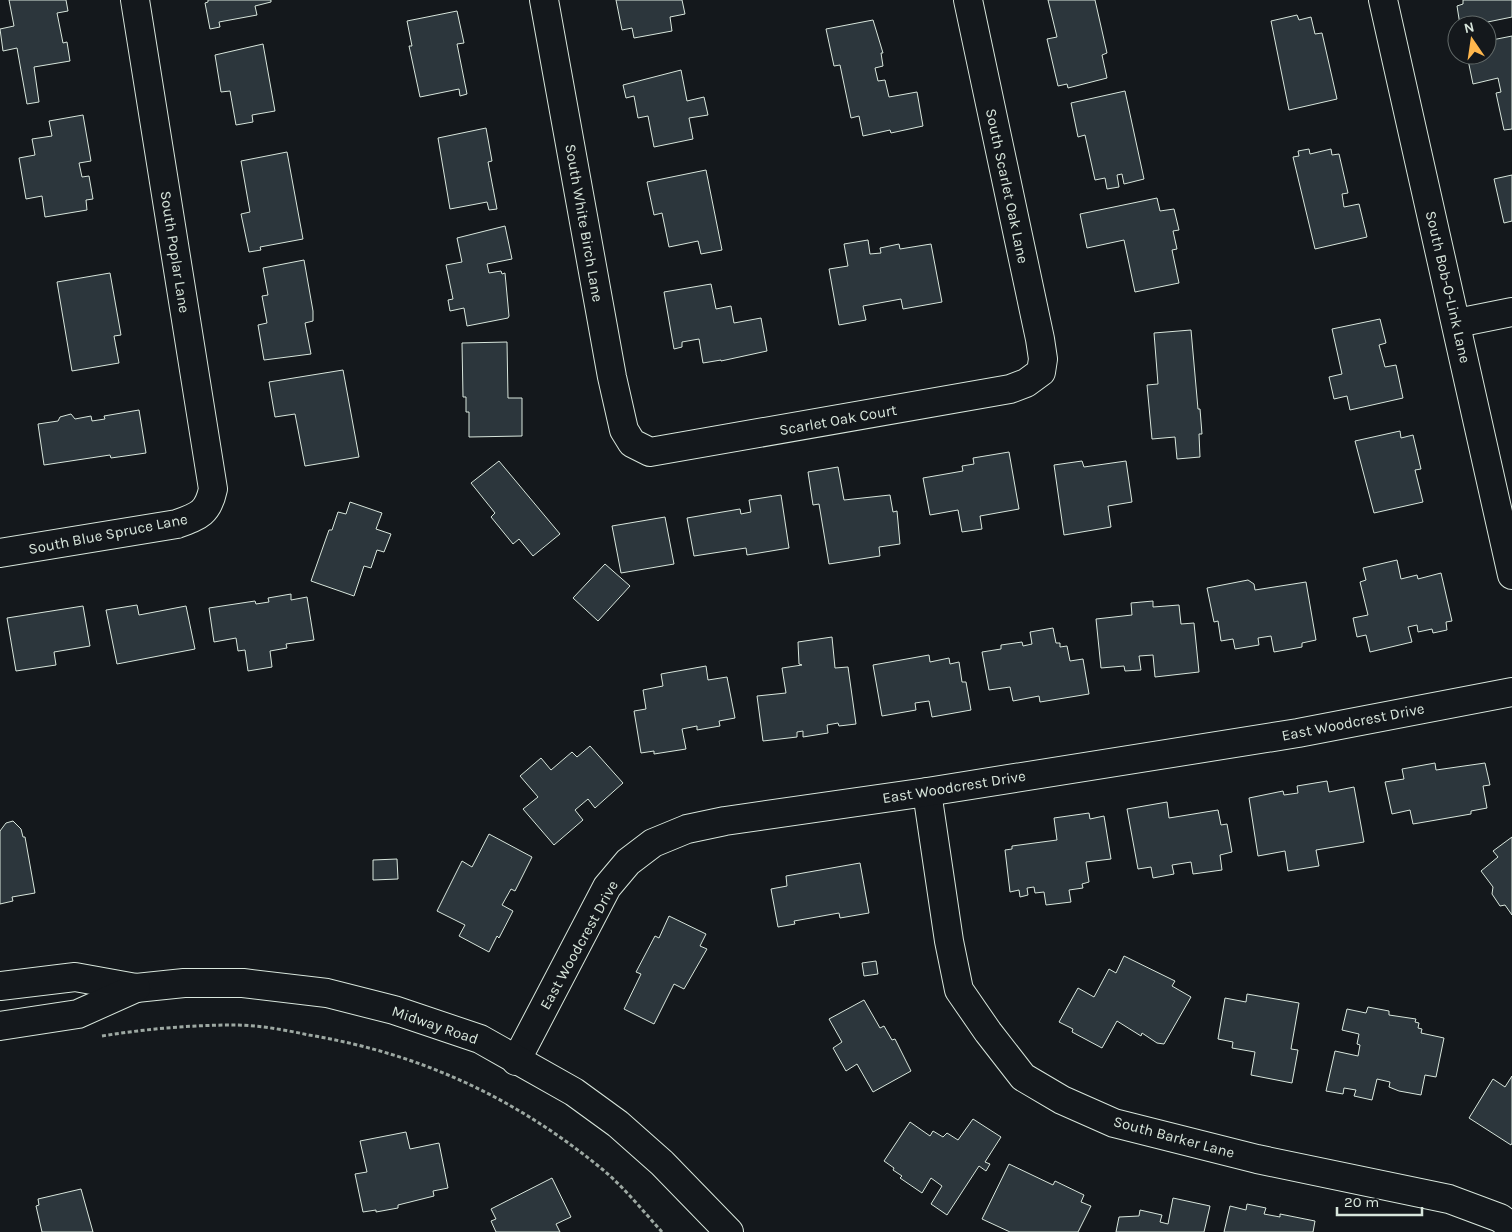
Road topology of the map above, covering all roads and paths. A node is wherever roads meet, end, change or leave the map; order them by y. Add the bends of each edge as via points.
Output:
1 (135, 0) edge
2 (544, 0) edge
3 (968, 0) edge
4 (1383, 0) edge
5 (1512, 312) edge
6 (1457, 323) junction
7 (1041, 372) joint
8 (632, 443) joint
9 (210, 504) joint
10 (0, 553) edge
11 (1512, 575) edge
12 (1512, 692) edge
13 (927, 792) junction
14 (0, 986) edge
15 (136, 988) junction
16 (0, 1026) edge
17 (99, 1036) dead end
18 (516, 1060) junction
19 (1512, 1227) edge
20 (662, 1232) edge
21 (729, 1232) edge

1 - 9 street, South Poplar Lane via 213,489
2 - 8 street, South White Birch Lane via 612,377 624,430
3 - 7 street, South Scarlet Oak Lane via 1040,339
4 - 6 street, South Bob-O-Link Lane
5 - 6 street
6 - 11 street, South Bob-O-Link Lane
7 - 8 street, Scarlet Oak Court via 1026,384 1010,389 669,450 650,452
9 - 10 street, South Blue Spruce Lane via 198,516 177,524
12 - 13 street, East Woodcrest Drive via 1298,732
13 - 18 street, East Woodcrest Drive via 725,821 687,829 653,843 628,862 607,887
13 - 19 street, South Barker Lane via 959,990 1023,1077 1062,1100 1114,1123 1257,1159 1449,1199 1500,1218
14 - 15 street, Midway Road via 75,977
15 - 16 street, Midway Road via 78,1014
15 - 18 street, Midway Road via 184,983 243,983 327,993 394,1010 480,1039
17 - 20 path via 236,1025 334,1039 421,1063 476,1086 562,1139 603,1170
18 - 21 street, Midway Road via 574,1092 618,1124 662,1163

